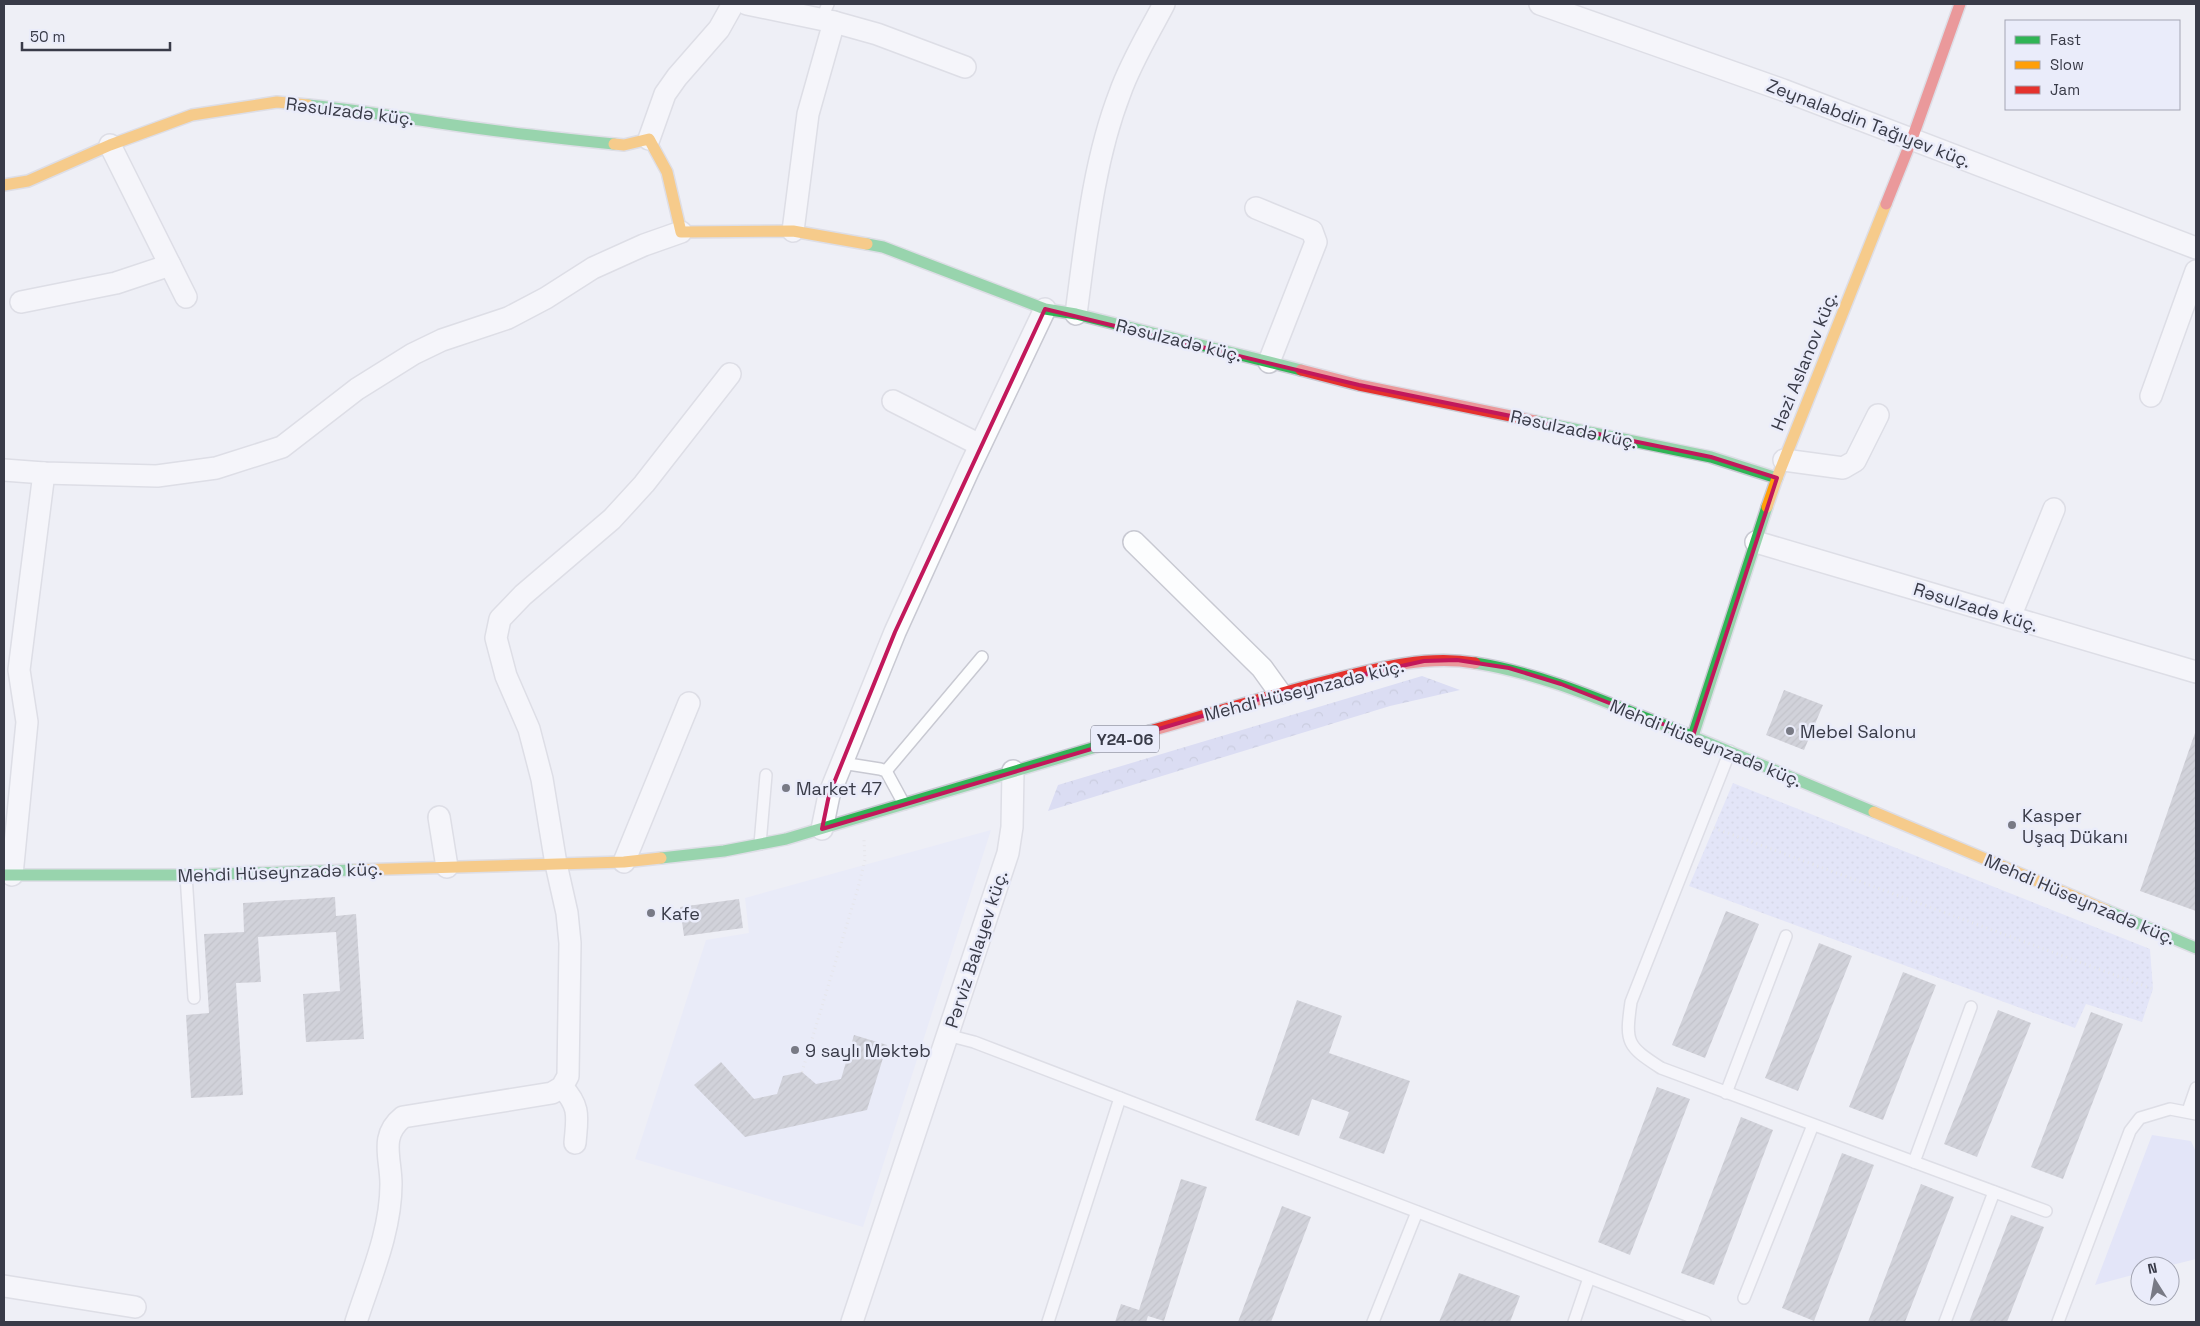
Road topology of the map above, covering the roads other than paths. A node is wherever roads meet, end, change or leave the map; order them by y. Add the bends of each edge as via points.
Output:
1 (733, 4) edge
2 (747, 4) edge
3 (1164, 4) edge
4 (1540, 4) edge
5 (1960, 4) edge
6 (828, 15) edge
7 (965, 67) dead end
8 (649, 139) junction
9 (1912, 139) junction
10 (110, 145) junction
11 (4, 185) edge
12 (1256, 208) dead end
13 (793, 231) junction
14 (681, 232) junction
15 (2196, 248) edge
16 (170, 265) junction
17 (2196, 271) edge
18 (186, 297) dead end
19 (21, 302) dead end
20 (1045, 309) junction
21 (1076, 314) junction
22 (1269, 362) junction
23 (730, 374) dead end
24 (2151, 396) dead end
25 (893, 401) dead end
26 (1878, 415) dead end
27 (980, 445) junction
28 (1781, 469) junction
29 (4, 470) edge
30 (44, 473) junction
31 (2054, 509) dead end
32 (1134, 542) dead end
33 (1756, 542) junction
34 (2010, 617) junction
35 (982, 657) dead end
36 (2196, 672) edge
37 (1280, 693) junction
38 (688, 703) dead end
39 (1693, 736) junction
40 (1730, 751) junction
41 (842, 763) junction
42 (886, 771) junction
43 (1013, 772) junction
44 (766, 775) dead end
45 (904, 804) junction
46 (439, 817) dead end
47 (822, 829) junction
48 (760, 845) junction
49 (624, 862) junction
50 (556, 864) junction
51 (447, 867) junction
52 (8, 875) edge
53 (186, 875) junction
54 (1786, 936) dead end
55 (2196, 948) edge
56 (194, 998) dead end
57 (1971, 1007) dead end
58 (947, 1034) junction
59 (562, 1087) junction
60 (2196, 1088) edge
61 (1726, 1093) junction
62 (1120, 1098) junction
63 (2192, 1112) edge
64 (1813, 1125) junction
65 (575, 1143) dead end
66 (1914, 1162) junction
67 (1994, 1192) junction
68 (2046, 1211) dead end
69 (1417, 1212) junction
70 (1589, 1278) junction
71 (4, 1286) edge
72 (1744, 1298) dead end
73 (135, 1307) dead end
74 (356, 1322) edge
75 (852, 1322) edge
76 (1048, 1322) edge
77 (1373, 1322) edge
78 (1574, 1322) edge
79 (1705, 1322) edge
80 (1945, 1322) edge
81 (2058, 1322) edge

1 - 8 street via 720,29 665,94
2 - 6 street
3 - 21 street via 1120,92 1106,136 1089,213
4 - 9 street, Zeynalabdin Tağıyev küç.
5 - 9 main road, Həzi Aslanov küç.
6 - 7 street
6 - 13 street via 808,114
8 - 10 main road, Rəsulzadə küç. via 624,145 552,138 356,109 277,102 192,115
8 - 14 main road via 667,172
9 - 15 street, Zeynalabdin Tağıyev küç.
9 - 28 main road, Həzi Aslanov küç.
10 - 11 main road, Rəsulzadə küç. via 28,181
10 - 16 street
12 - 22 street via 1312,231 1316,242
13 - 14 main road, Rəsulzadə küç.
13 - 20 main road, Rəsulzadə küç. via 883,247
14 - 30 street via 593,268 508,318 442,340 413,354 356,389 282,447 216,468 157,476
16 - 18 street
16 - 19 street via 116,283
17 - 24 street
20 - 21 main road, Rəsulzadə küç.
20 - 27 street
21 - 22 main road, Rəsulzadə küç.
22 - 28 main road, Rəsulzadə küç. via 1359,385
23 - 50 street via 644,484 612,519 500,619 496,638 506,676 530,729
25 - 27 street
26 - 28 street via 1855,461 1843,468
27 - 41 street via 895,632
28 - 33 main road, Həzi Aslanov küç.
29 - 30 street
30 - 52 street via 19,670 27,722
31 - 34 street
32 - 37 street via 1262,668
33 - 34 street, Rəsulzadə küç.
33 - 39 main road, Həzi Aslanov küç.
34 - 36 street, Rəsulzadə küç.
35 - 42 lane
37 - 39 main road, Mehdi Hüseynzadə küç. / Y24-06 via 1388,666 1457,660 1509,668 1561,684
37 - 43 main road, Mehdi Hüseynzadə küç. / Y24-06
38 - 49 street
39 - 40 main road, Mehdi Hüseynzadə küç. / Y24-06
40 - 55 main road, Mehdi Hüseynzadə küç. / Y24-06
40 - 61 lane via 1631,1002 1626,1030 1635,1051 1661,1068
41 - 42 lane
41 - 47 street via 829,795
42 - 45 lane
43 - 45 main road, Mehdi Hüseynzadə küç. / Y24-06
43 - 58 street, Pərviz Balayev küç. via 1008,853
44 - 48 lane
45 - 47 main road, Mehdi Hüseynzadə küç. / Y24-06
46 - 51 street
47 - 48 main road, Mehdi Hüseynzadə küç. / Y24-06
48 - 49 main road, Mehdi Hüseynzadə küç. / Y24-06
49 - 50 main road, Mehdi Hüseynzadə küç. / Y24-06
50 - 51 main road, Mehdi Hüseynzadə küç. / Y24-06
50 - 59 street via 570,942 568,1076
51 - 53 main road, Mehdi Hüseynzadə küç. / Y24-06
52 - 53 main road, Mehdi Hüseynzadə küç. / Y24-06
53 - 56 lane
54 - 61 lane
57 - 66 lane
58 - 62 lane
58 - 75 street, Pərviz Balayev küç.
59 - 65 street via 578,1112
59 - 74 street via 552,1093 402,1117 393,1125 387,1141 391,1185 388,1222
60 - 63 lane
61 - 64 lane
62 - 69 lane
62 - 76 lane
63 - 81 lane via 2170,1109 2156,1112 2140,1118 2130,1131
64 - 66 lane
64 - 72 lane
66 - 67 lane
67 - 68 lane
67 - 80 lane
69 - 70 lane
69 - 77 lane
70 - 78 lane
70 - 79 lane
71 - 73 street

